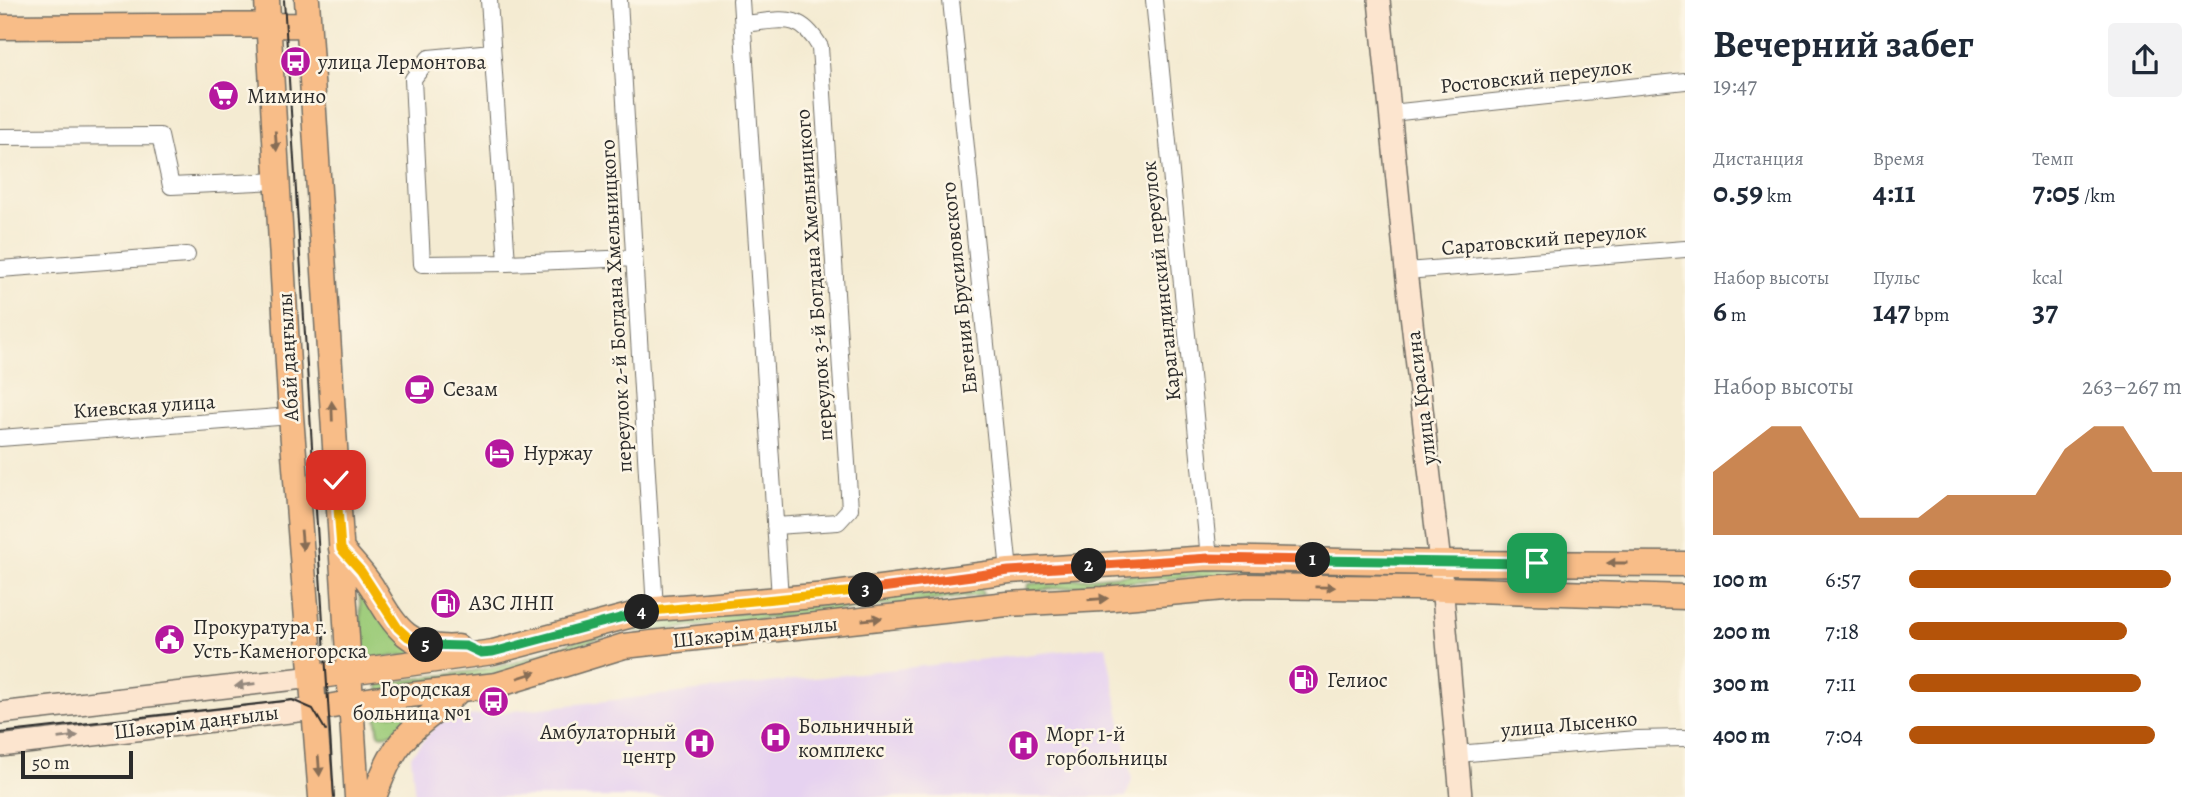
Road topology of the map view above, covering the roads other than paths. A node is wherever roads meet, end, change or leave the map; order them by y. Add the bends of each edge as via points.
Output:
1 (267, 0) edge
2 (307, 0) edge
3 (489, 0) edge
4 (619, 0) edge
5 (741, 0) edge
6 (951, 0) edge
7 (1154, 0) edge
8 (1379, 0) edge
9 (743, 24) junction
10 (268, 25) junction
11 (307, 25) junction
12 (0, 27) edge
13 (492, 52) junction
14 (1685, 81) edge
15 (1391, 113) junction
16 (0, 137) edge
17 (278, 181) junction
18 (1685, 249) edge
19 (187, 255) dead end
20 (634, 258) junction
21 (507, 263) junction
22 (0, 269) edge
23 (1406, 271) junction
24 (291, 416) junction
25 (0, 438) edge
26 (775, 526) junction
27 (341, 549) junction
28 (1209, 558) junction
29 (1440, 563) junction
30 (1685, 564) edge
31 (1009, 571) junction
32 (1442, 590) junction
33 (1685, 597) edge
34 (780, 598) junction
35 (1007, 604) junction
36 (655, 609) junction
37 (618, 617) junction
38 (624, 646) junction
39 (481, 653) junction
40 (348, 673) junction
41 (313, 677) junction
42 (460, 689) junction
43 (350, 703) junction
44 (315, 709) junction
45 (0, 713) edge
46 (1685, 738) edge
47 (0, 746) edge
48 (1457, 754) junction
49 (321, 797) edge
50 (357, 797) edge
51 (374, 797) edge
52 (1461, 797) edge

1 - 10 main road, Абай даңғылы
2 - 11 main road, Абай даңғылы
3 - 13 street
4 - 20 street, переулок 2-й Богдана Хмельницкого
5 - 9 street
6 - 31 street, Евгения Брусиловского
7 - 28 street, Карагандинский переулок
8 - 15 street, улица Красина
9 - 26 street
9 - 26 street, переулок 3-й Богдана Хмельницкого via 797,20 811,30 820,47 850,509 838,522
10 - 11 main road
10 - 12 main road
10 -> 17 main road, Абай даңғылы
27 -> 11 main road, Абай даңғылы
13 - 21 street
13 - 21 street via 429,58 413,79 422,264
14 - 15 street, Ростовский переулок
15 - 23 street, улица Красина
16 - 17 street via 160,136 171,187
17 - 24 main road, Абай даңғылы
18 - 23 street, Саратовский переулок
19 - 22 street
20 - 21 street
20 - 36 street, переулок 2-й Богдана Хмельницкого
23 - 29 street, улица Красина
24 - 25 street, Киевская улица
24 -> 41 main road, Абай даңғылы
26 - 34 street
27 - 39 main road via 408,637 421,644 466,646
27 - 40 main road, Абай даңғылы
28 - 29 main road, Шәкәрім даңғылы
28 - 31 main road, Шәкәрім даңғылы
30 -> 29 main road, Шәкәрім даңғылы
29 - 32 street, улица Красина
31 - 34 main road, Шәкәрім даңғылы
31 - 35 main road
32 - 33 main road, Шәкәрім даңғылы
35 -> 32 main road, Шәкәрім даңғылы via 1246,586
32 - 48 street, улица Красина
34 - 36 main road, Шәкәрім даңғылы
38 -> 35 main road, Шәкәрім даңғылы
36 - 37 main road, Шәкәрім даңғылы
37 - 38 main road
37 - 39 main road, Шәкәрім даңғылы
42 -> 38 main road, Шәкәрім даңғылы via 497,685
39 - 40 main road, Шәкәрім даңғылы
40 - 41 main road, Шәкәрім даңғылы
40 - 43 main road, Абай даңғылы
41 - 44 main road, Абай даңғылы
41 -> 45 street, Шәкәрім даңғылы
42 - 43 main road, Шәкәрім даңғылы
42 - 51 main road via 399,746
43 - 44 main road, Шәкәрім даңғылы
43 - 50 main road, Абай даңғылы
47 -> 44 street, Шәкәрім даңғылы
44 -> 49 main road, Абай даңғылы
46 - 48 street, улица Лысенко
48 - 52 street, улица Красина

